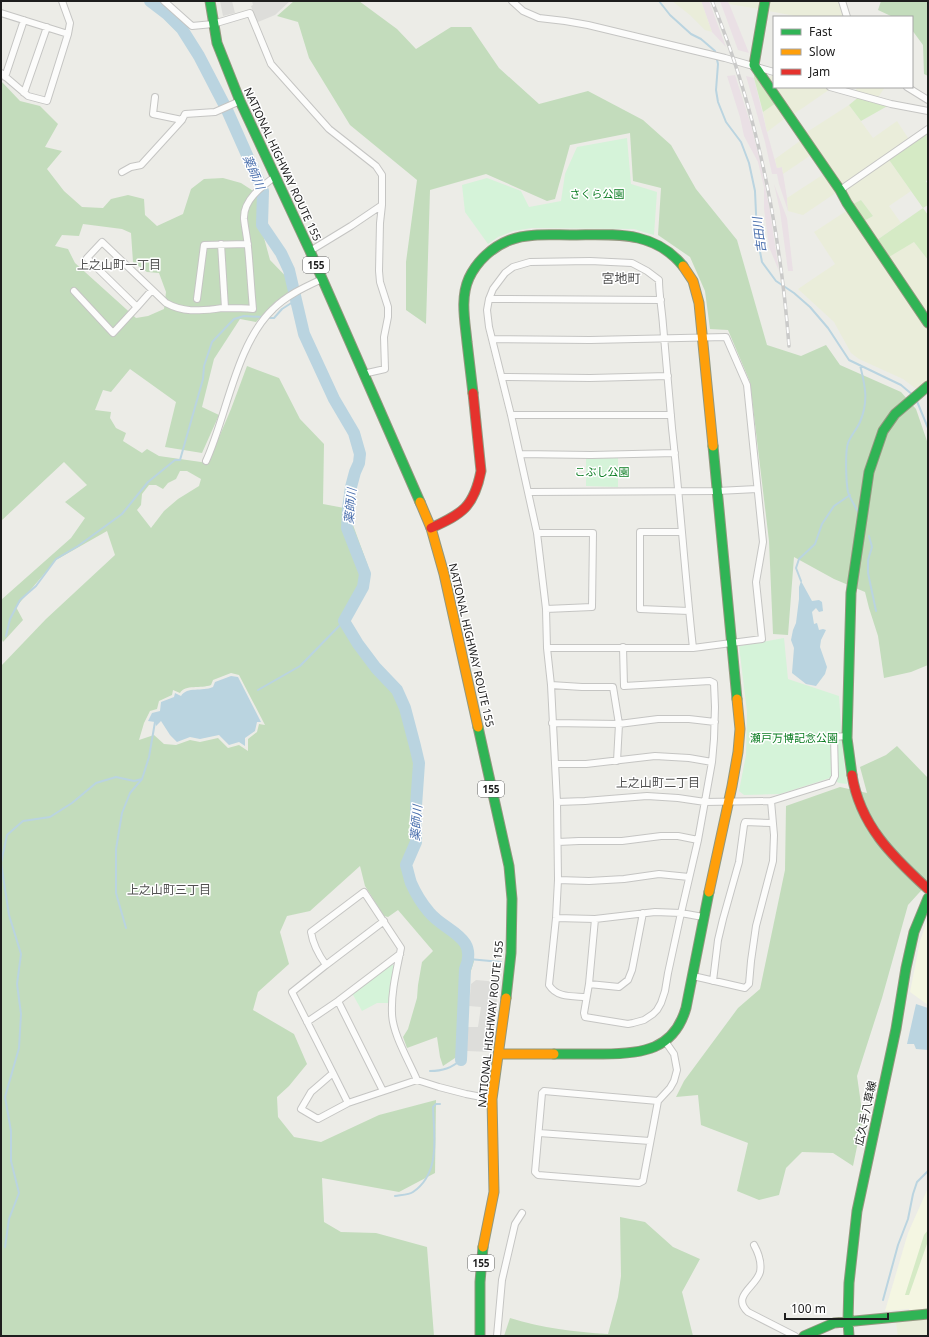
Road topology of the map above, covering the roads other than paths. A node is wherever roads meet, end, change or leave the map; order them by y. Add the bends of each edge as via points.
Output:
1 (62, 1) edge
2 (164, 1) edge
3 (210, 1) edge
4 (512, 1) edge
5 (765, 1) edge
6 (842, 1) edge
7 (1, 13) edge
8 (847, 16) edge
9 (24, 20) junction
10 (213, 24) junction
11 (47, 27) junction
12 (68, 34) junction
13 (754, 65) junction
14 (773, 72) edge
15 (3, 75) edge
16 (834, 88) edge
17 (909, 88) edge
18 (24, 93) junction
19 (155, 97) dead end
20 (928, 100) edge
21 (240, 101) junction
22 (928, 111) edge
23 (182, 120) junction
24 (928, 129) edge
25 (122, 172) dead end
26 (276, 176) junction
27 (840, 190) junction
28 (382, 205) junction
29 (221, 244) junction
30 (248, 244) junction
31 (310, 251) junction
32 (322, 279) junction
33 (152, 290) junction
34 (74, 291) dead end
35 (197, 299) dead end
36 (489, 299) junction
37 (661, 300) junction
38 (137, 307) junction
39 (225, 308) junction
40 (928, 323) edge
41 (704, 337) junction
42 (492, 339) junction
43 (664, 339) junction
44 (363, 374) junction
45 (668, 376) junction
46 (502, 377) junction
47 (928, 386) edge
48 (511, 415) junction
49 (671, 415) junction
50 (675, 453) junction
51 (520, 454) junction
52 (206, 461) dead end
53 (757, 489) junction
54 (679, 491) junction
55 (717, 491) junction
56 (529, 492) junction
57 (431, 528) junction
58 (682, 532) junction
59 (537, 533) junction
60 (546, 609) junction
61 (689, 610) junction
62 (732, 643) junction
63 (623, 647) junction
64 (548, 648) junction
65 (693, 648) junction
66 (551, 685) junction
67 (715, 722) junction
68 (552, 723) junction
69 (619, 724) junction
70 (847, 736) junction
71 (617, 761) junction
72 (712, 762) junction
73 (555, 764) junction
74 (728, 801) junction
75 (771, 801) junction
76 (557, 802) junction
77 (705, 802) junction
78 (772, 823) junction
79 (698, 840) junction
80 (558, 842) junction
81 (689, 876) junction
82 (558, 880) junction
83 (928, 888) edge
84 (928, 898) edge
85 (643, 912) junction
86 (681, 913) junction
87 (704, 917) junction
88 (556, 918) junction
89 (595, 919) junction
90 (384, 920) junction
91 (400, 954) junction
92 (326, 965) junction
93 (693, 976) junction
94 (713, 981) junction
95 (589, 984) junction
96 (586, 998) junction
97 (338, 1001) junction
98 (306, 1022) junction
99 (665, 1041) junction
100 (499, 1054) junction
101 (333, 1073) junction
102 (417, 1080) junction
103 (383, 1090) junction
104 (492, 1098) junction
105 (658, 1101) junction
106 (348, 1103) junction
107 (539, 1134) junction
108 (650, 1141) junction
109 (522, 1213) dead end
110 (754, 1245) dead end
111 (928, 1314) edge
112 (848, 1321) junction
113 (480, 1336) edge
114 (497, 1336) edge
115 (796, 1336) edge
116 (804, 1336) edge
117 (849, 1336) edge

1 - 12 street via 70,23
2 - 10 street via 192,26
3 - 10 main road, NATIONAL HIGHWAY ROUTE 155 / 155
4 - 13 street via 524,11 539,18 584,24
5 - 13 main road
6 - 8 street
7 - 9 street
9 - 11 street
9 - 15 street
10 - 21 main road, NATIONAL HIGHWAY ROUTE 155 / 155 via 217,43
10 - 28 street via 250,13 271,64 330,129 379,170 383,180
11 - 12 street
11 - 18 street
12 - 18 street via 47,101
13 - 14 street
13 - 27 main road
15 - 18 street
16 - 22 street
17 - 20 street
19 - 23 street via 152,114
21 - 23 street via 215,112 185,114
21 - 26 main road, NATIONAL HIGHWAY ROUTE 155 / 155
23 - 25 street via 141,165
24 - 27 street
26 - 30 street via 260,187 247,205 244,217
26 - 31 main road, NATIONAL HIGHWAY ROUTE 155 / 155
27 - 40 main road
28 - 31 street
28 - 44 street via 379,271 388,308 384,337 385,369
29 - 30 street
29 - 35 street via 204,245
29 - 39 street
30 - 39 street via 253,309
31 - 32 main road, NATIONAL HIGHWAY ROUTE 155 / 155
32 - 44 main road, NATIONAL HIGHWAY ROUTE 155 / 155
32 - 52 street via 291,294 272,309 258,326 244,354
33 - 38 street
33 - 38 street via 102,242 87,258
33 - 39 street via 166,304 175,308 200,311
34 - 38 street via 113,333
36 - 37 street
36 - 37 street via 497,282 513,268 530,262 590,261 632,263 642,268 659,280
36 - 42 street via 487,310
37 - 43 street
41 - 43 street
41 - 53 street via 726,337 747,385
41 - 55 main road
41 - 57 main road via 694,282 682,264 653,242 625,234 542,235 518,237 487,253 469,278 464,311 481,471 479,483 474,497 465,510
42 - 43 street
42 - 46 street
43 - 45 street
44 - 57 main road, NATIONAL HIGHWAY ROUTE 155 / 155
45 - 46 street
45 - 49 street
46 - 48 street
47 - 70 main road via 895,414 883,431 869,472 851,593
48 - 49 street
48 - 51 street
49 - 50 street
50 - 51 street
50 - 54 street
51 - 56 street
53 - 55 street
53 - 62 street via 763,542 756,582 762,639
54 - 55 street
54 - 56 street
54 - 58 street
55 - 62 main road
56 - 59 street
57 - 100 main road, NATIONAL HIGHWAY ROUTE 155 / 155 via 444,574 510,875 511,953
58 - 61 street
58 - 61 street via 640,532 640,610
59 - 60 street
59 - 60 street via 593,533 592,607
60 - 64 street
61 - 65 street
62 - 65 street
62 - 74 main road via 740,729
63 - 64 street
63 - 65 street
63 - 67 street via 624,686 710,681 714,683
64 - 66 street
66 - 68 street
66 - 69 street via 613,687
67 - 69 street via 658,719
67 - 72 street
68 - 69 street
68 - 73 street
69 - 71 street
70 - 75 street via 834,737 835,776 832,782
70 - 83 main road via 854,785 865,816 886,848
71 - 72 street via 662,756
71 - 73 street
72 - 77 street
73 - 76 street
74 - 75 street
74 - 77 street
74 - 87 main road
75 - 78 street
76 - 77 street via 654,796
76 - 80 street
77 - 79 street
78 - 94 street via 745,822 739,862 718,940
78 - 94 street via 773,860 756,926 749,984 745,988
79 - 80 street via 661,836 622,841
79 - 81 street
80 - 82 street
81 - 82 street via 658,874 624,879
81 - 86 street
82 - 88 street
84 - 112 main road, 広久手八草線 via 914,932 857,1211 848,1283
85 - 86 street
85 - 89 street
85 - 95 street via 628,980 619,987
86 - 87 street
86 - 96 street via 665,991 657,1010 644,1020 628,1024 585,1017
87 - 93 main road
88 - 89 street
88 - 96 street via 548,985 557,994
89 - 95 street
90 - 91 street via 401,948
90 - 92 street
90 - 92 street via 364,892 311,932 318,955
91 - 97 street
91 - 102 street via 393,990 392,1014 395,1031
92 - 98 street via 292,992
93 - 94 street
93 - 99 main road via 679,1024
95 - 96 street
97 - 98 street
97 - 103 street
98 - 101 street
99 - 100 main road via 637,1054
99 - 105 street via 674,1054 677,1070 670,1088
100 - 104 main road, NATIONAL HIGHWAY ROUTE 155 / 155
101 - 106 street
101 - 106 street via 311,1092 301,1109 318,1119
102 - 103 street
102 - 104 street
103 - 106 street
104 - 113 main road, NATIONAL HIGHWAY ROUTE 155 / 155 via 494,1192 482,1261
105 - 107 street via 544,1091
105 - 108 street
107 - 108 street
107 - 108 street via 535,1172 538,1175 639,1183 643,1181
109 - 114 street via 515,1224 502,1280
110 - 115 street via 760,1259 759,1273 744,1295 743,1307
111 - 112 main road
112 - 116 main road via 834,1323
112 - 117 main road, 広久手八草線

